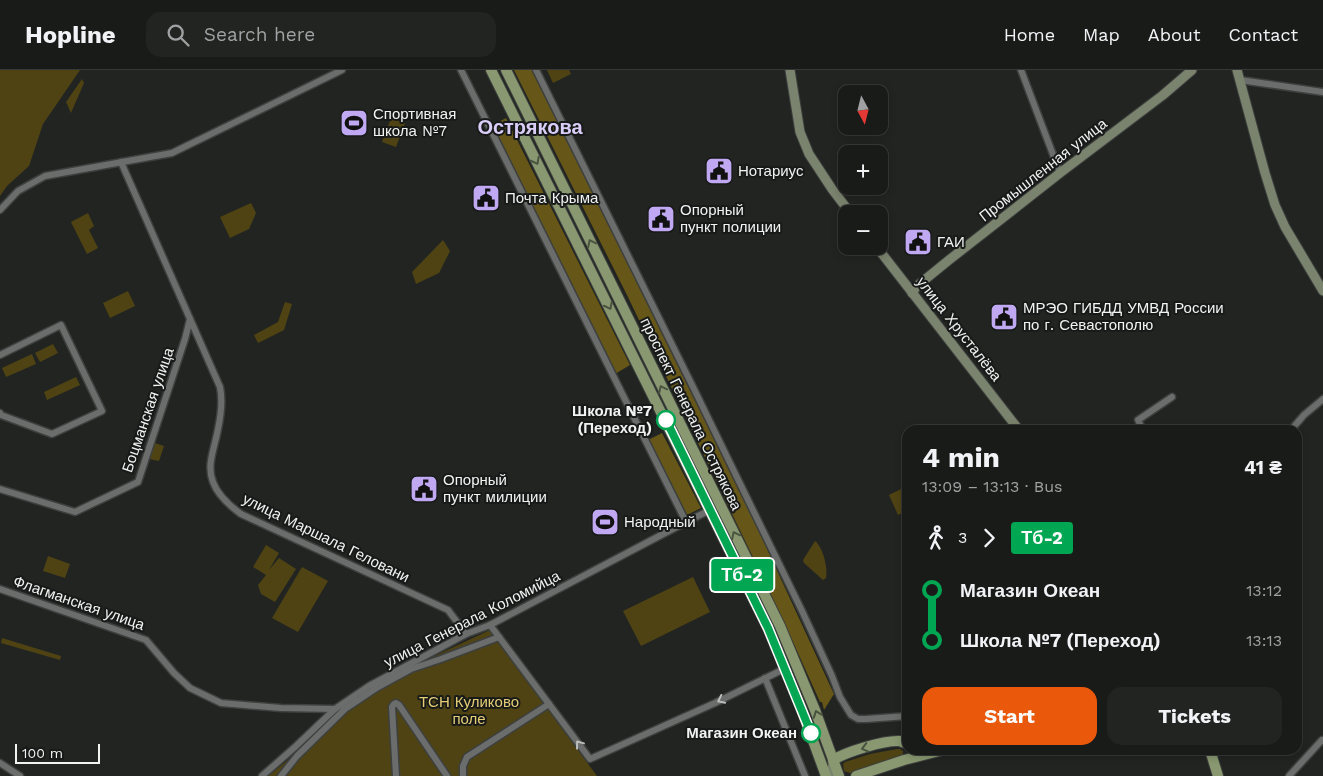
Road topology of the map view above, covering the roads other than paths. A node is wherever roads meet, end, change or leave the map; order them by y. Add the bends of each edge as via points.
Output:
1 (342, 70) edge
2 (461, 70) edge
3 (491, 70) edge
4 (506, 70) edge
5 (536, 70) edge
6 (790, 70) edge
7 (1021, 70) edge
8 (1192, 70) edge
9 (1237, 70) edge
10 (1240, 80) junction
11 (1323, 92) edge
12 (121, 162) junction
13 (1060, 173) junction
14 (844, 205) edge
15 (0, 210) edge
16 (883, 255) edge
17 (1323, 291) edge
18 (912, 292) junction
19 (190, 319) junction
20 (0, 355) edge
21 (1172, 397) dead end
22 (1323, 399) edge
23 (0, 413) edge
24 (1015, 425) edge
25 (1140, 425) edge
26 (1295, 425) edge
27 (0, 489) edge
28 (710, 510) junction
29 (686, 522) junction
30 (0, 589) edge
31 (490, 625) junction
32 (466, 634) junction
33 (499, 637) junction
34 (784, 669) junction
35 (765, 678) junction
36 (549, 704) junction
37 (335, 709) junction
38 (902, 717) edge
39 (1323, 740) edge
40 (902, 742) edge
41 (817, 749) junction
42 (907, 755) edge
43 (922, 755) edge
44 (1212, 755) edge
45 (833, 760) junction
46 (904, 760) junction
47 (0, 763) edge
48 (867, 773) edge
49 (20, 776) edge
50 (262, 776) edge
51 (281, 776) edge
52 (396, 776) edge
53 (447, 776) edge
54 (463, 776) edge
55 (805, 776) edge
56 (826, 776) edge
57 (832, 776) edge
58 (839, 776) edge
59 (856, 776) edge
60 (1218, 776) edge
61 (1289, 776) edge

1 - 12 street via 172,153
2 - 29 street
3 -> 28 main road, проспект Генерала Острякова
45 -> 4 main road, проспект Генерала Острякова via 780,626
5 - 38 street via 802,610 840,697 851,715 858,719
6 - 14 main road via 800,132 809,154
7 - 13 street
8 - 13 main road, Промышленная улица
9 - 10 main road
10 - 11 street
10 - 17 main road via 1275,205
12 - 15 street via 45,176 18,191
12 - 19 street, улица Маршала Геловани
13 - 18 main road, Промышленная улица
16 - 18 main road, улица Хрусталёва
18 - 24 main road, улица Хрусталёва
19 - 27 street, Боцманская улица via 138,482 75,512
19 - 32 street, улица Маршала Геловани via 222,396 210,469 213,482 229,504 272,530 448,610
20 - 23 street via 61,325 102,410 52,434
21 - 25 street via 1138,420
22 - 26 street
28 - 29 street, улица Генерала Коломийца
28 - 34 main road, проспект Генерала Острякова via 768,628
29 - 31 street, улица Генерала Коломийца
30 - 37 street, Флагманская улица via 146,640 190,688 221,703
31 - 32 street, улица Генерала Коломийца
31 - 33 street
32 - 37 street, улица Генерала Коломийца via 369,686
33 - 36 street
33 - 51 street via 411,669 378,687 345,709
34 - 35 street
34 - 41 main road, проспект Генерала Острякова
35 -> 36 street via 590,759
35 - 55 street
36 - 54 street via 467,757
37 - 50 street, улица Генерала Коломийца
39 - 61 street
40 -> 45 main road via 887,743
41 - 56 main road, проспект Генерала Острякова
41 - 57 main road
42 - 46 main road
43 - 46 main road
44 - 60 main road
45 - 57 main road
45 - 58 main road, проспект Генерала Острякова
46 - 48 main road
47 - 49 street
48 - 59 main road
52 - 53 street via 392,706 396,703

